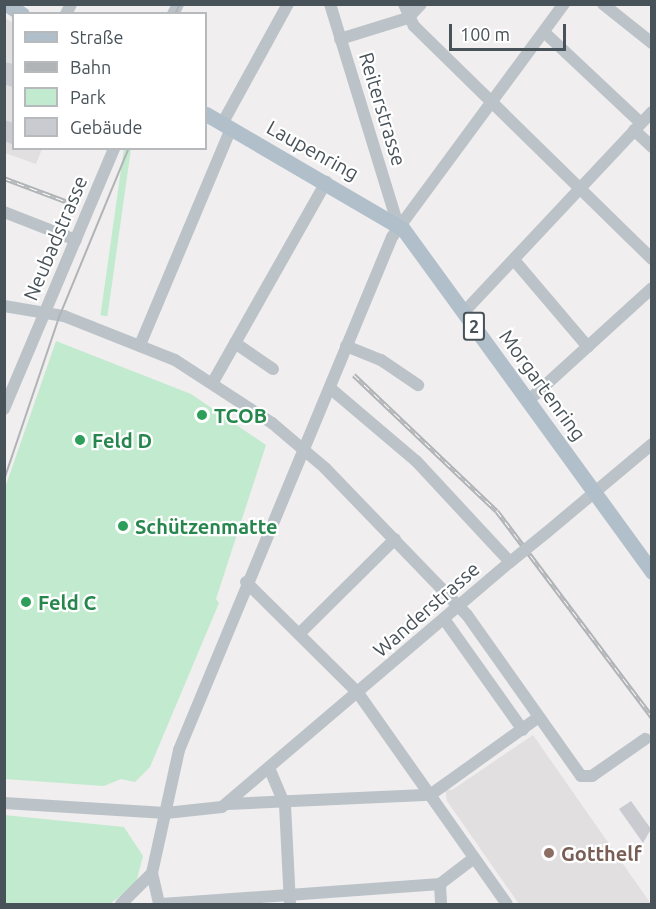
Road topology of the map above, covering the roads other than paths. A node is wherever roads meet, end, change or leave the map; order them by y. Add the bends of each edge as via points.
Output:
1 (6, 4) edge
2 (288, 4) edge
3 (330, 4) edge
4 (404, 4) edge
5 (421, 4) edge
6 (564, 4) edge
7 (603, 4) edge
8 (19, 12) edge
9 (408, 18) junction
10 (544, 32) junction
11 (340, 39) junction
12 (651, 43) edge
13 (490, 100) junction
14 (651, 112) edge
15 (207, 115) edge
16 (227, 126) junction
17 (638, 127) junction
18 (651, 147) edge
19 (113, 150) edge
20 (326, 182) junction
21 (581, 188) junction
22 (4, 212) edge
23 (398, 225) junction
24 (76, 240) junction
25 (651, 259) edge
26 (514, 260) junction
27 (651, 288) edge
28 (4, 306) edge
29 (45, 312) junction
30 (464, 312) junction
31 (236, 343) junction
32 (140, 345) junction
33 (346, 346) junction
34 (588, 347) junction
35 (273, 369) dead end
36 (213, 382) junction
37 (418, 386) dead end
38 (330, 388) junction
39 (529, 400) junction
40 (4, 409) edge
41 (651, 444) edge
42 (303, 449) junction
43 (593, 492) junction
44 (395, 539) junction
45 (510, 562) junction
46 (651, 572) edge
47 (246, 582) junction
48 (458, 607) junction
49 (444, 619) junction
50 (299, 634) junction
51 (358, 693) junction
52 (539, 717) junction
53 (523, 730) junction
54 (645, 739) dead end
55 (270, 770) junction
56 (430, 795) junction
57 (4, 803) edge
58 (228, 804) junction
59 (285, 805) junction
60 (166, 813) junction
61 (474, 858) junction
62 (152, 873) junction
63 (440, 884) junction
64 (289, 899) edge
65 (226, 902) edge
66 (121, 904) edge
67 (161, 904) edge
68 (441, 904) edge
69 (507, 904) edge

1 - 8 main road
2 - 16 street
3 - 11 street, Reiterstrasse
4 - 9 street
5 - 9 street
6 - 10 street
7 - 12 street
9 - 11 street
9 - 13 street
10 - 13 street
10 - 17 street
11 - 23 street, Reiterstrasse
13 - 21 street
13 - 23 street
14 - 17 street
15 - 16 main road, Laupenring / 2
16 - 20 main road, Laupenring / 2
16 - 32 street
17 - 18 street
17 - 21 street
19 - 24 street, Neubadstrasse
20 - 23 main road, Laupenring / 2
20 - 31 street
21 - 25 street
21 - 26 street
22 - 24 street
23 - 30 main road, Morgartenring / 2
23 - 33 street
24 - 29 street, Neubadstrasse
26 - 30 street
26 - 34 street
27 - 34 street
28 - 29 street
29 - 32 street
29 - 40 street, Neubadstrasse
30 - 39 main road, Morgartenring / 2
31 - 35 street
31 - 36 street
32 - 36 street
33 - 37 street via 381,360
33 - 38 street
34 - 39 street
36 - 42 street
38 - 42 street
38 - 45 street via 416,460
39 - 43 main road, Morgartenring / 2
41 - 43 street, Wanderstrasse
42 - 44 street
42 - 47 street
43 - 45 street, Wanderstrasse, bridge
43 - 46 main road, Morgartenring / 2
44 - 48 street
44 - 50 street
45 - 48 street, Wanderstrasse
47 - 50 street
47 - 60 street via 178,750
48 - 49 street, Wanderstrasse
48 - 52 street
49 - 51 street, Wanderstrasse
49 - 53 street
50 - 51 street
51 - 55 street, Wanderstrasse
51 - 56 street
52 - 53 street
52 - 54 street via 582,777 592,776
53 - 56 street
55 - 58 street, Wanderstrasse
55 - 59 street
56 - 59 street
56 - 61 street
57 - 60 street
58 - 59 street
58 - 60 street
59 - 64 street
60 - 62 street
61 - 63 street
61 - 69 street
62 - 66 street
62 - 67 street
63 - 64 street
63 - 68 street
64 - 65 street
65 - 67 street

